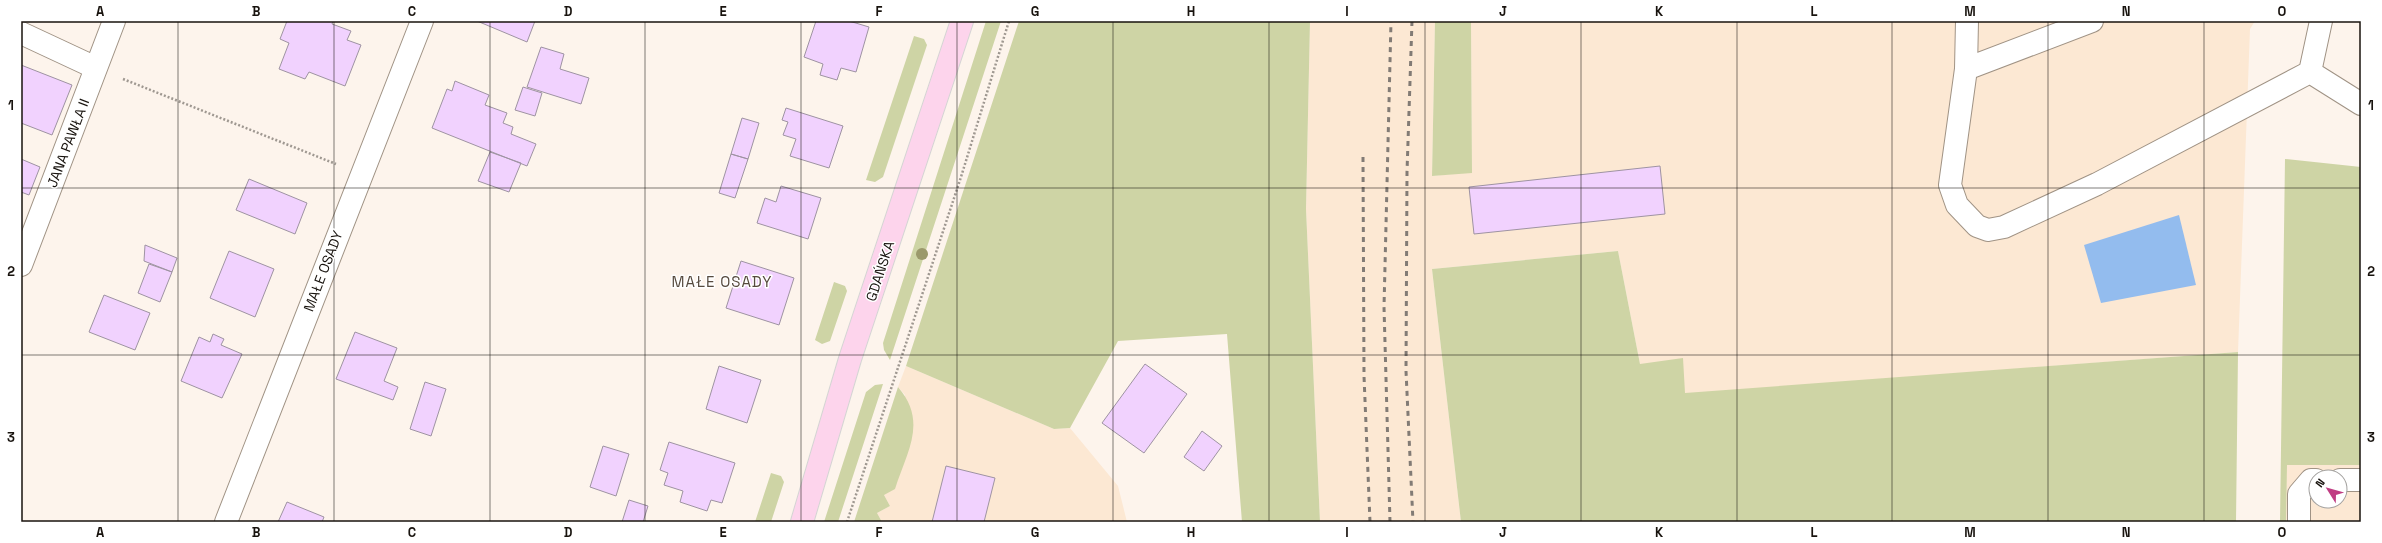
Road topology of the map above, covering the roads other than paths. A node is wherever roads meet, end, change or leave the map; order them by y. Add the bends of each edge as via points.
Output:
1 (114, 21) edge
2 (422, 21) edge
3 (962, 21) edge
4 (1966, 21) edge
5 (2092, 21) edge
6 (2321, 21) edge
7 (21, 34) edge
8 (96, 68) junction
9 (1966, 69) junction
10 (2310, 72) junction
11 (2361, 104) edge
12 (21, 265) edge
13 (2348, 480) edge
14 (2361, 480) edge
15 (2308, 484) edge
16 (226, 522) edge
17 (802, 522) edge
18 (2299, 522) edge

1 - 8 street, JANA PAWŁA II
2 - 16 street, MAŁE OSADY
3 - 17 main road, GDAŃSKA via 850,359
4 - 9 street
5 - 9 street
6 - 10 street
7 - 8 street
8 - 12 street, JANA PAWŁA II
9 - 10 street via 1950,185 1956,205 1977,226 1988,230 2004,227 2097,184
10 - 11 street
13 - 14 street
15 - 18 street via 2299,494

